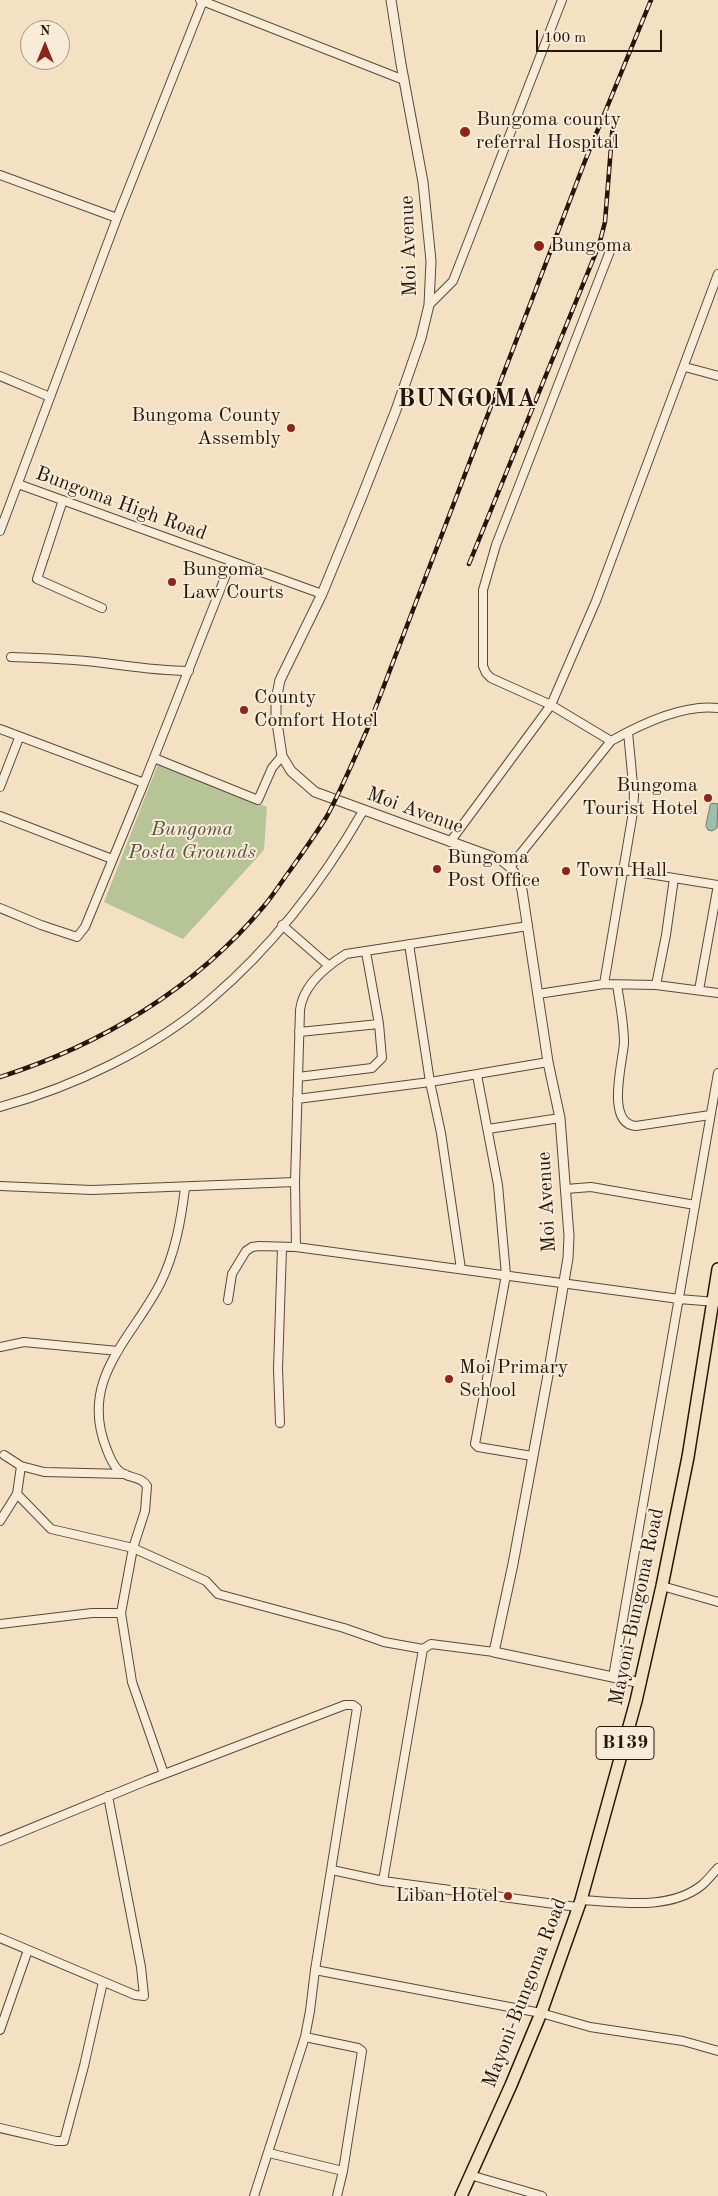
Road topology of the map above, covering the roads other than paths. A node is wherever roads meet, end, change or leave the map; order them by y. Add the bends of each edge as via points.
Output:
1 (391, 0) edge
2 (562, 0) edge
3 (202, 1) edge
4 (404, 80) junction
5 (0, 175) edge
6 (118, 218) junction
7 (612, 246) dead end
8 (718, 274) edge
9 (429, 305) junction
10 (685, 367) junction
11 (0, 376) edge
12 (718, 376) edge
13 (50, 397) junction
14 (18, 484) junction
15 (63, 500) junction
16 (0, 531) edge
17 (231, 562) junction
18 (322, 594) junction
19 (102, 608) dead end
20 (11, 657) dead end
21 (189, 671) junction
22 (551, 705) junction
23 (718, 708) edge
24 (0, 729) edge
25 (628, 732) junction
26 (19, 738) junction
27 (611, 741) junction
28 (282, 756) junction
29 (154, 758) junction
30 (144, 783) junction
31 (0, 787) edge
32 (363, 811) junction
33 (0, 816) edge
34 (450, 842) junction
35 (112, 859) junction
36 (510, 867) junction
37 (624, 870) junction
38 (674, 878) junction
39 (718, 885) edge
40 (0, 908) edge
41 (282, 925) junction
42 (528, 926) junction
43 (409, 944) junction
44 (366, 952) junction
45 (328, 965) junction
46 (604, 984) junction
47 (617, 985) junction
48 (656, 985) junction
49 (699, 990) junction
50 (718, 993) edge
51 (538, 994) junction
52 (378, 1024) junction
53 (299, 1032) junction
54 (548, 1062) junction
55 (718, 1073) edge
56 (477, 1075) junction
57 (298, 1077) junction
58 (430, 1082) junction
59 (297, 1099) junction
60 (0, 1107) edge
61 (710, 1115) junction
62 (560, 1118) junction
63 (488, 1129) junction
64 (295, 1182) junction
65 (0, 1186) edge
66 (185, 1188) junction
67 (566, 1189) junction
68 (695, 1205) junction
69 (296, 1247) junction
70 (282, 1248) junction
71 (461, 1269) junction
72 (718, 1269) edge
73 (506, 1275) junction
74 (564, 1283) junction
75 (679, 1299) junction
76 (228, 1300) dead end
77 (715, 1302) edge
78 (0, 1347) edge
79 (118, 1351) junction
80 (280, 1423) dead end
81 (4, 1455) dead end
82 (532, 1456) junction
83 (20, 1466) junction
84 (124, 1474) junction
85 (17, 1494) junction
86 (0, 1521) edge
87 (133, 1548) junction
88 (662, 1586) junction
89 (718, 1602) edge
90 (121, 1613) junction
91 (0, 1624) edge
92 (423, 1649) junction
93 (494, 1652) junction
94 (613, 1677) junction
95 (641, 1682) junction
96 (164, 1774) junction
97 (108, 1796) junction
98 (0, 1841) edge
99 (718, 1868) edge
100 (332, 1870) junction
101 (383, 1881) junction
102 (579, 1904) junction
103 (0, 1938) edge
104 (28, 1950) junction
105 (315, 1970) junction
106 (103, 1982) junction
107 (540, 2013) junction
108 (0, 2030) edge
109 (305, 2037) junction
110 (718, 2051) edge
111 (0, 2128) edge
112 (269, 2153) junction
113 (343, 2171) junction
114 (470, 2175) junction
115 (254, 2196) edge
116 (337, 2196) edge
117 (461, 2196) edge
118 (538, 2196) edge

1 - 4 street, Moi Avenue
2 - 9 street via 454,282
3 - 4 street
3 - 6 street, Bungoma High Road
4 - 9 street, Moi Avenue via 427,214 431,261
5 - 6 street
6 - 13 street, Bungoma High Road
7 - 22 street via 496,545 482,590 483,666 486,673
8 - 10 street
9 - 18 street, Moi Avenue via 396,410
10 - 12 street
10 - 22 street via 596,601
11 - 13 street
13 - 14 street, Bungoma High Road
14 - 15 street, Bungoma High Road
14 - 16 street
15 - 17 street, Bungoma High Road
15 - 19 street via 37,579
17 - 18 street, Bungoma High Road
17 - 21 street
18 - 28 street, Moi Avenue via 280,680 276,716
20 - 21 street
21 - 29 street
22 - 27 street
22 - 34 street
23 - 25 street via 690,709
24 - 26 street
25 - 27 street
25 - 37 street via 634,795
26 - 30 street
26 - 31 street
27 - 36 street
28 - 29 street via 272,768 258,800
28 - 32 street, Moi Avenue via 291,771 315,792
29 - 30 street
30 - 35 street
32 - 34 street, Moi Avenue
32 - 41 street via 340,850
33 - 35 street
34 - 36 street, Moi Avenue via 501,860
35 - 40 street via 85,927 77,937
36 - 42 street, Moi Avenue via 522,890
37 - 38 street
37 - 46 street
38 - 39 street
38 - 48 street
39 - 49 street
41 - 45 street
41 - 60 street via 211,1000 173,1028 75,1082
42 - 43 street
42 - 51 street, Moi Avenue
43 - 44 street
43 - 58 street
44 - 45 street via 346,954
44 - 52 street
45 - 53 street via 304,992
46 - 47 street
46 - 51 street
47 - 48 street
47 - 61 street via 624,1042 618,1076 622,1119 636,1126
48 - 49 street
49 - 50 street
51 - 54 street, Moi Avenue
52 - 53 street
52 - 57 street via 382,1058 372,1068
53 - 57 street
54 - 56 street
54 - 62 street, Moi Avenue
55 - 61 street
56 - 58 street
56 - 63 street
57 - 59 street
58 - 59 street
58 - 71 street via 441,1133
59 - 64 street
61 - 68 street
62 - 63 street
62 - 67 street, Moi Avenue
63 - 73 street via 499,1194
64 - 66 street
64 - 69 street
65 - 66 street via 92,1190
66 - 79 street via 180,1228 160,1284
67 - 68 street via 592,1187
67 - 74 street, Moi Avenue via 569,1236
68 - 75 street
69 - 70 street
69 - 71 street
70 - 76 street via 259,1246 246,1251 232,1274
70 - 80 street via 278,1369
71 - 73 street
72 - 77 main road, Mayoni-Bungoma Road / B139
73 - 74 street
73 - 82 street via 475,1444
74 - 75 street
74 - 82 street, Moi Avenue
75 - 77 street
75 - 94 street
77 - 88 main road, Mayoni-Bungoma Road / B139
78 - 79 street via 24,1342
79 - 84 street via 100,1391 97,1407 106,1450
81 - 83 street
82 - 93 street, Moi Avenue
83 - 84 street via 44,1472
83 - 85 street
84 - 87 street via 143,1480 147,1486 145,1511
85 - 86 street
85 - 87 street via 51,1530
87 - 90 street
87 - 92 street via 206,1581 218,1594 384,1642
88 - 89 street
88 - 95 main road, Mayoni-Bungoma Road / B139
90 - 91 street via 92,1613
90 - 96 street via 132,1682
92 - 93 street via 431,1644
92 - 101 street
93 - 94 street
94 - 95 street
95 - 102 main road, Mayoni-Bungoma Road / B139
96 - 97 street
96 - 100 street via 345,1705 354,1705 358,1709
97 - 98 street
97 - 106 street via 144,1996
99 - 102 street via 702,1885 677,1898 654,1902
100 - 101 street
100 - 105 street
101 - 102 street
102 - 107 main road, Mayoni-Bungoma Road / B139
103 - 104 street
104 - 106 street
104 - 108 street
105 - 107 street
105 - 109 street
106 - 111 street via 64,2141
107 - 110 street via 590,2027 683,2041
107 - 114 main road, Mayoni-Bungoma Road / B139
109 - 112 street
109 - 113 street via 358,2048 362,2052
112 - 113 street
112 - 115 street
113 - 116 street
114 - 117 main road, Mayoni-Bungoma Road / B139
114 - 118 street

